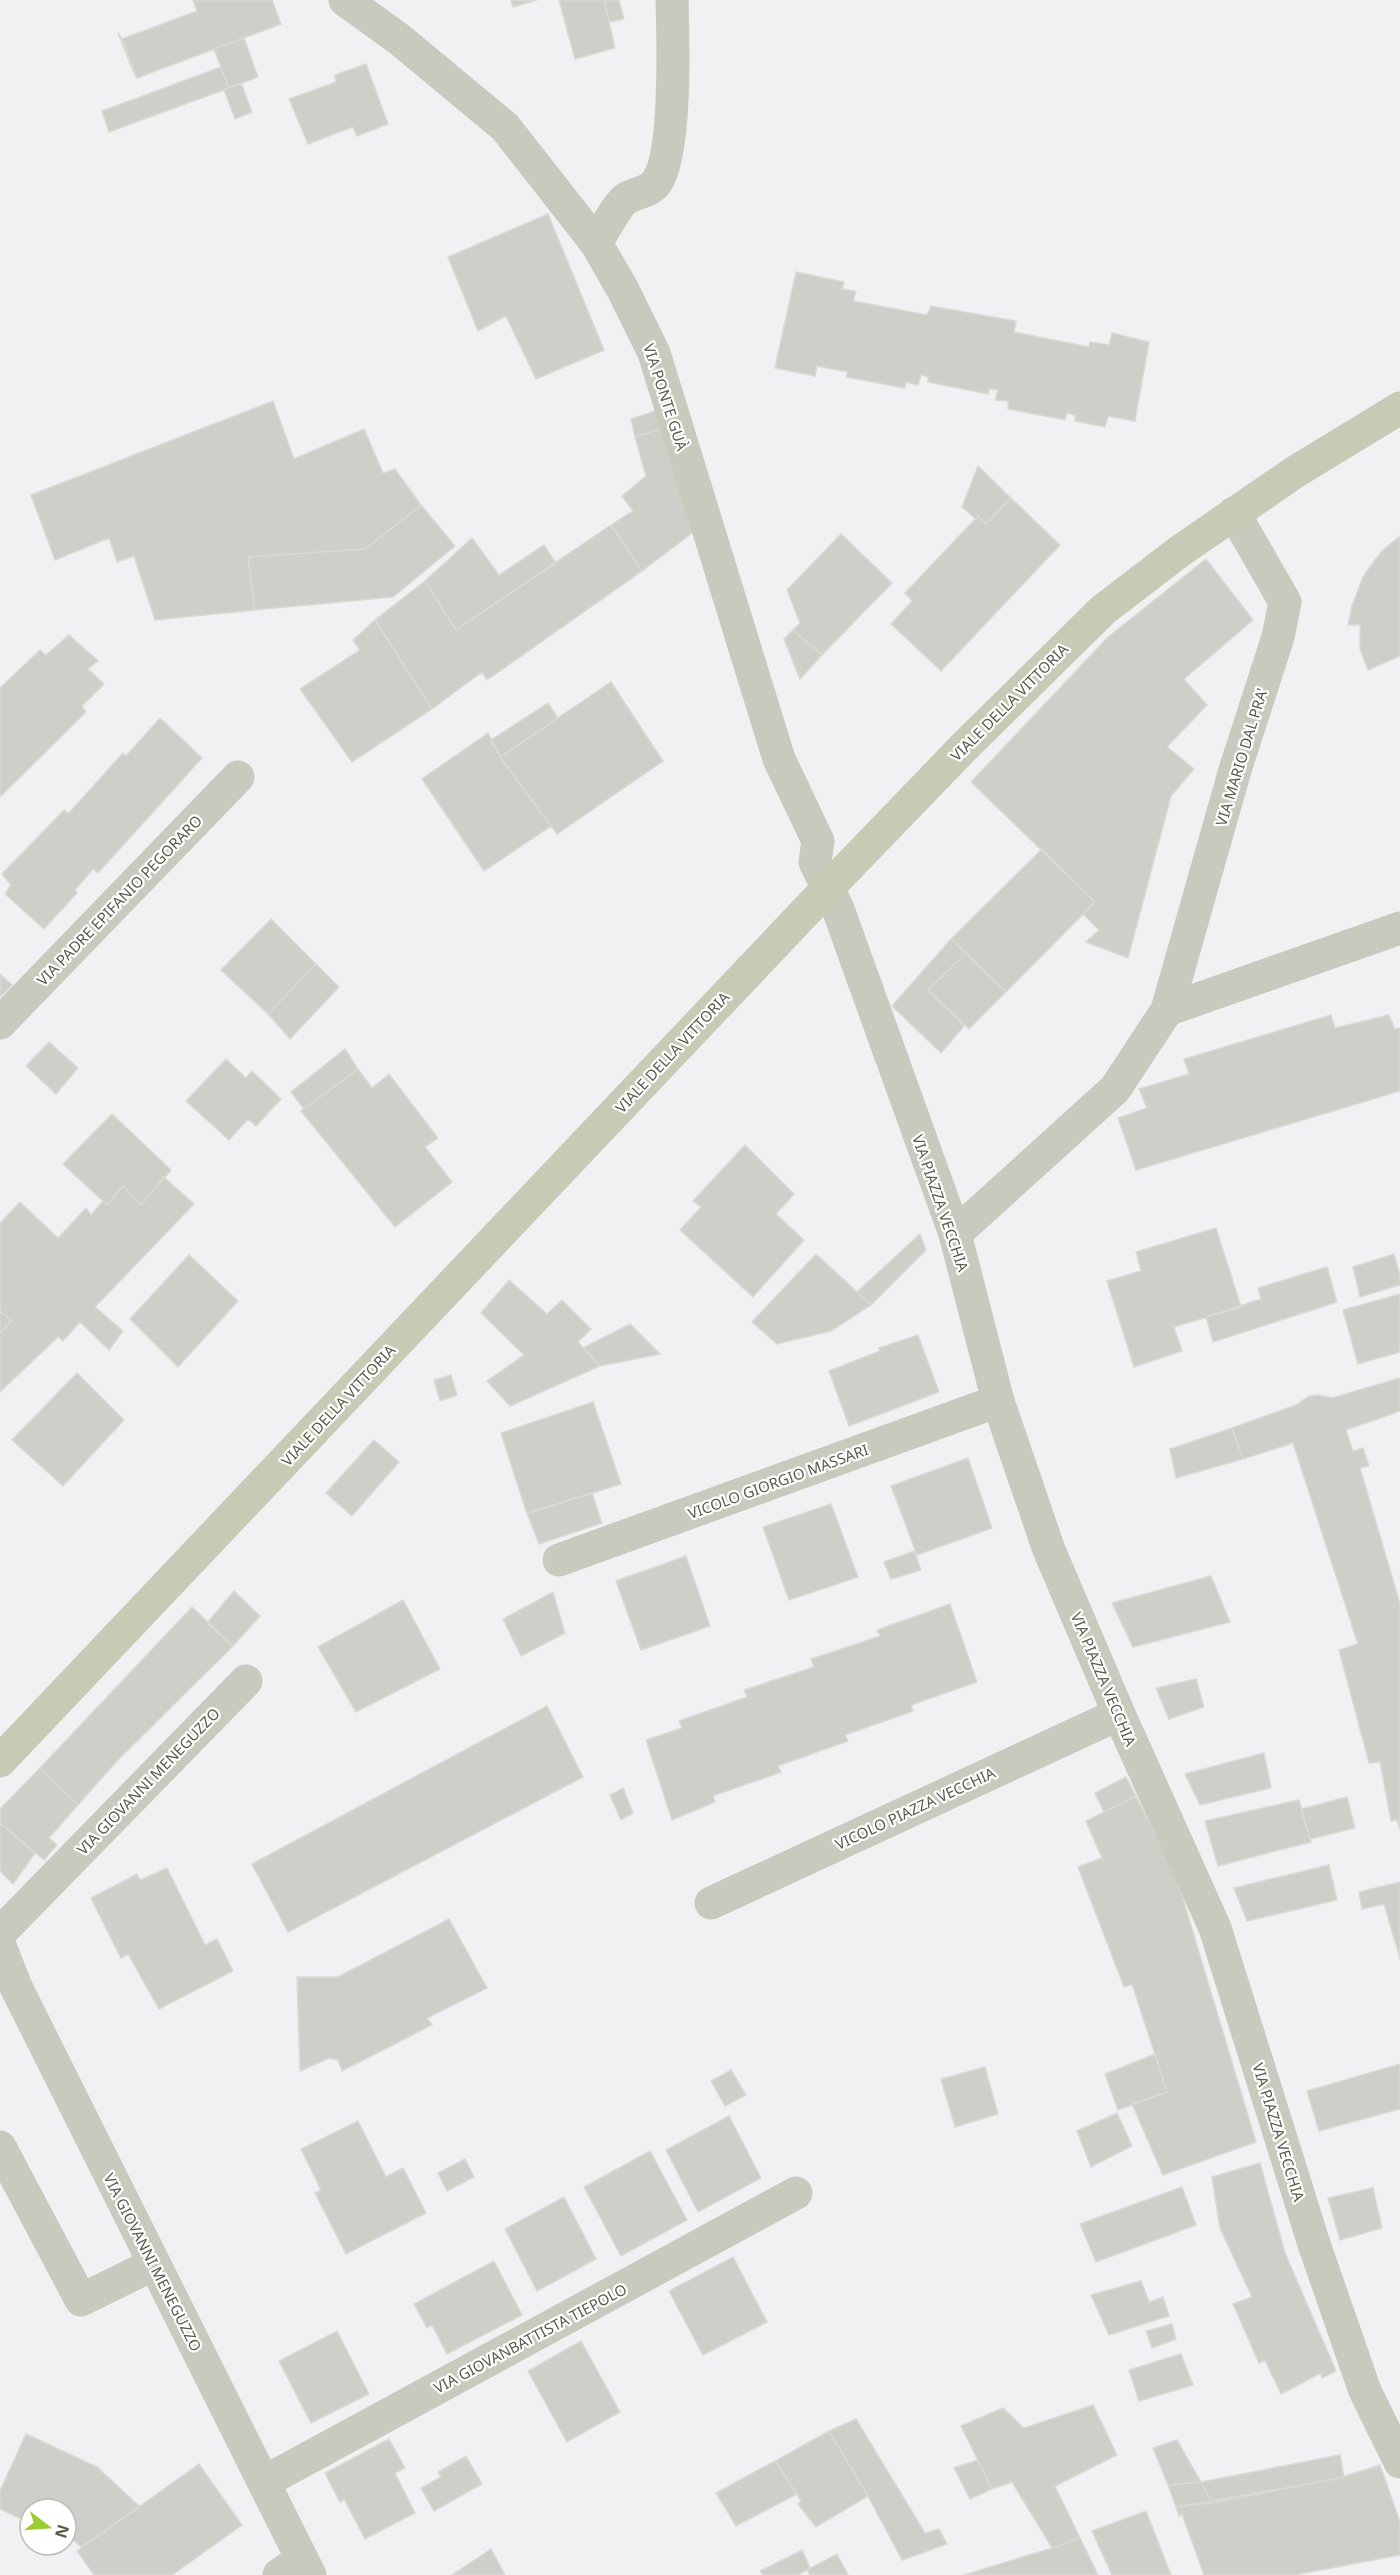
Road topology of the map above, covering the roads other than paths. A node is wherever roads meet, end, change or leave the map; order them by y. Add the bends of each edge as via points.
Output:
1 (345, 0) edge
2 (672, 0) edge
3 (596, 243) junction
4 (1400, 408) edge
5 (1234, 513) junction
6 (238, 777) dead end
7 (827, 889) junction
8 (1400, 928) edge
9 (1167, 1010) junction
10 (0, 1023) edge
11 (955, 1234) junction
12 (998, 1401) junction
13 (559, 1560) dead end
14 (246, 1681) dead end
15 (1119, 1714) junction
16 (0, 1761) edge
17 (711, 1903) dead end
18 (0, 1933) edge
19 (0, 1946) edge
20 (8, 1994) edge
21 (0, 2147) edge
22 (796, 2193) dead end
23 (154, 2264) junction
24 (1400, 2462) edge
25 (264, 2482) junction
26 (297, 2570) edge

1 - 3 street, VIA PONTE GUÀ via 399,39 505,128
2 - 3 street via 673,62 661,174 645,192 626,198
3 - 7 street, VIA PONTE GUÀ via 654,353 779,759 818,841 815,862
4 - 5 main road, VIALE DELLA VITTORIA
5 - 7 main road, VIALE DELLA VITTORIA via 1103,610
5 - 9 street, VIA MARIO DAL PRA' via 1285,602
6 - 10 street, VIA PADRE EPIFANIO PEGORARO
7 - 11 street, VIA PIAZZA VECCHIA via 838,909
7 - 16 main road, VIALE DELLA VITTORIA
8 - 9 street
9 - 11 street, VIA MARIO DAL PRA' via 1115,1089
11 - 12 street, VIA PIAZZA VECCHIA
12 - 13 street, VICOLO GIORGIO MASSARI
12 - 15 street, VIA PIAZZA VECCHIA via 1049,1550
14 - 18 street, VIA GIOVANNI MENEGUZZO
15 - 17 street, VICOLO PIAZZA VECCHIA
15 - 24 street, VIA PIAZZA VECCHIA via 1215,1928 1322,2267 1365,2391
19 - 20 street, VIA GIOVANNI MENEGUZZO
20 - 23 street, VIA GIOVANNI MENEGUZZO
21 - 23 street via 81,2300
22 - 25 street, VIA GIOVANBATTISTA TIEPOLO
23 - 25 street, VIA GIOVANNI MENEGUZZO
25 - 26 street, VIA GIOVANNI MENEGUZZO

